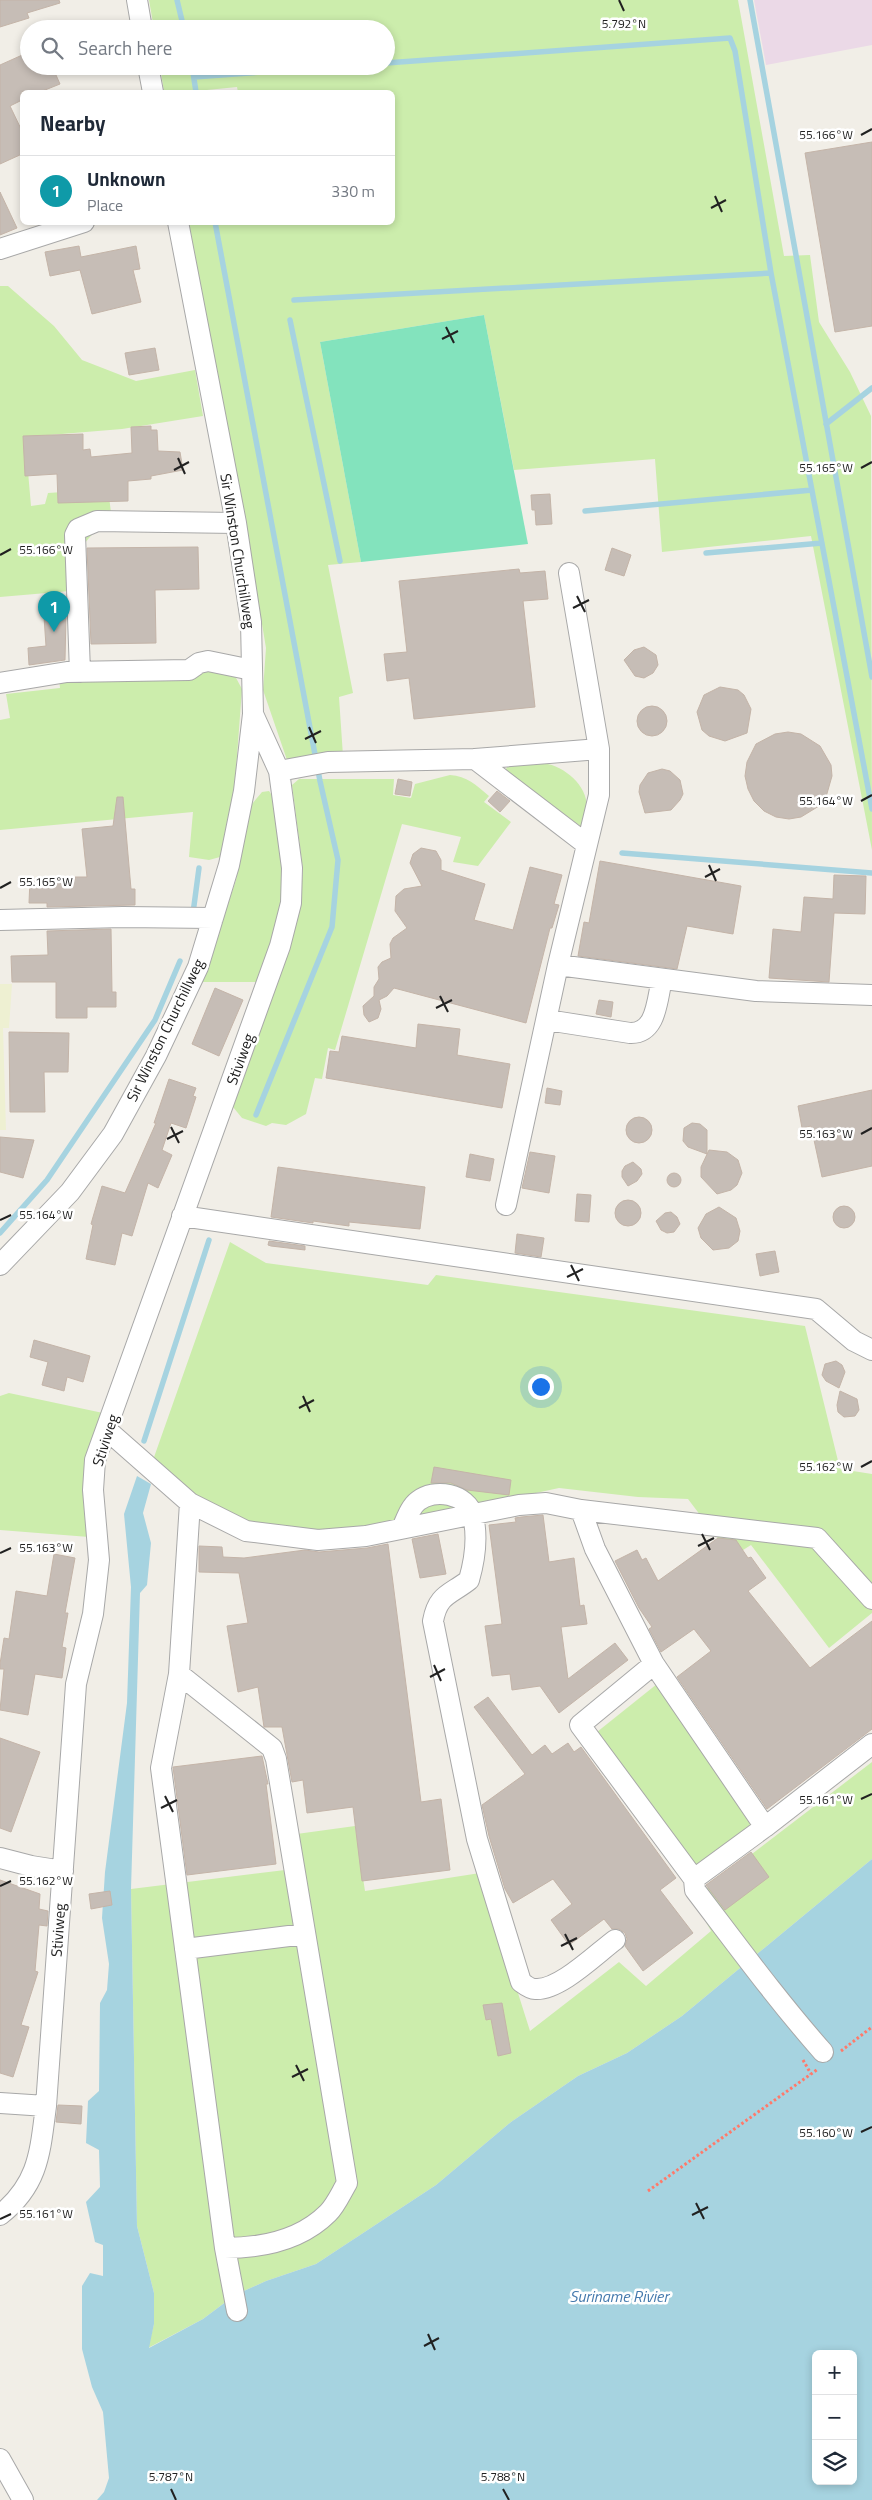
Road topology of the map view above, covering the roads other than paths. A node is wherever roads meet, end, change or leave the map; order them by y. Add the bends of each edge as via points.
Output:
1 (137, 0) edge
2 (140, 20) edge
3 (150, 75) edge
4 (153, 90) edge
5 (75, 225) edge
6 (179, 225) edge
7 (0, 249) edge
8 (236, 523) junction
9 (569, 573) dead end
10 (252, 670) junction
11 (80, 672) junction
12 (0, 683) edge
13 (253, 714) junction
14 (599, 749) junction
15 (476, 759) junction
16 (279, 771) junction
17 (586, 844) junction
18 (213, 918) junction
19 (0, 920) edge
20 (558, 965) junction
21 (662, 979) junction
22 (872, 995) edge
23 (547, 1020) junction
24 (506, 1204) dead end
25 (182, 1216) junction
26 (0, 1265) edge
27 (872, 1350) edge
28 (107, 1430) junction
29 (190, 1503) junction
30 (581, 1510) junction
31 (472, 1514) junction
32 (872, 1599) edge
33 (654, 1664) junction
34 (179, 1674) junction
35 (872, 1744) edge
36 (765, 1827) junction
37 (0, 1858) edge
38 (63, 1871) junction
39 (694, 1879) junction
40 (305, 1934) junction
41 (615, 1940) dead end
42 (185, 1949) junction
43 (825, 2059) road end
44 (0, 2103) edge
45 (46, 2106) junction
46 (0, 2215) edge
47 (225, 2248) junction
48 (237, 2310) dead end
49 (0, 2459) edge
50 (23, 2500) edge

1 - 2 street
3 - 4 street
5 - 7 street
6 - 8 street, Sir Winston Churchillweg
8 - 10 street, Sir Winston Churchillweg via 251,622
8 - 11 street via 97,521 78,529 75,535
9 - 14 street
10 - 11 street via 208,661 189,670
10 - 13 street, Sir Winston Churchillweg
11 - 12 street
13 - 16 street, Stiviweg
13 - 18 street, Sir Winston Churchillweg via 244,791 229,865
14 - 15 street
14 - 17 street via 599,795
15 - 16 street via 328,762
15 - 17 street
16 - 25 street, Stiviweg via 292,868 291,903 280,946
17 - 20 street
18 - 19 street
18 - 26 street, Sir Winston Churchillweg via 198,967 156,1056 113,1134 70,1192
20 - 21 street
20 - 23 street
21 - 22 street via 756,991
21 - 23 street via 652,1020 643,1031 630,1033
23 - 24 street
25 - 27 street via 816,1310 854,1341
25 - 28 street, Stiviweg
28 - 29 street
28 - 38 street, Stiviweg via 95,1460 93,1490 99,1560 93,1614 76,1684
29 - 31 street via 246,1531 318,1540 366,1536
29 - 34 street
30 - 31 street via 546,1503
30 - 32 street via 817,1538
30 - 33 street via 595,1549
31 - 41 street via 476,1540 469,1580 443,1597 436,1606 434,1621 477,1839 515,1969 521,1982 533,1989 545,1988 565,1978
33 - 36 street
33 - 39 street via 580,1725
34 - 40 street via 272,1748
34 - 42 street via 161,1768
35 - 36 street
36 - 39 street
37 - 38 street
38 - 45 street, Stiviweg
39 - 43 street via 695,1890 736,1947
40 - 42 street
40 - 47 street via 347,2183 329,2212 305,2230 272,2244
42 - 47 street
44 - 45 street
45 - 46 street, Stiviweg via 38,2163 20,2197
47 - 48 street
49 - 50 street

